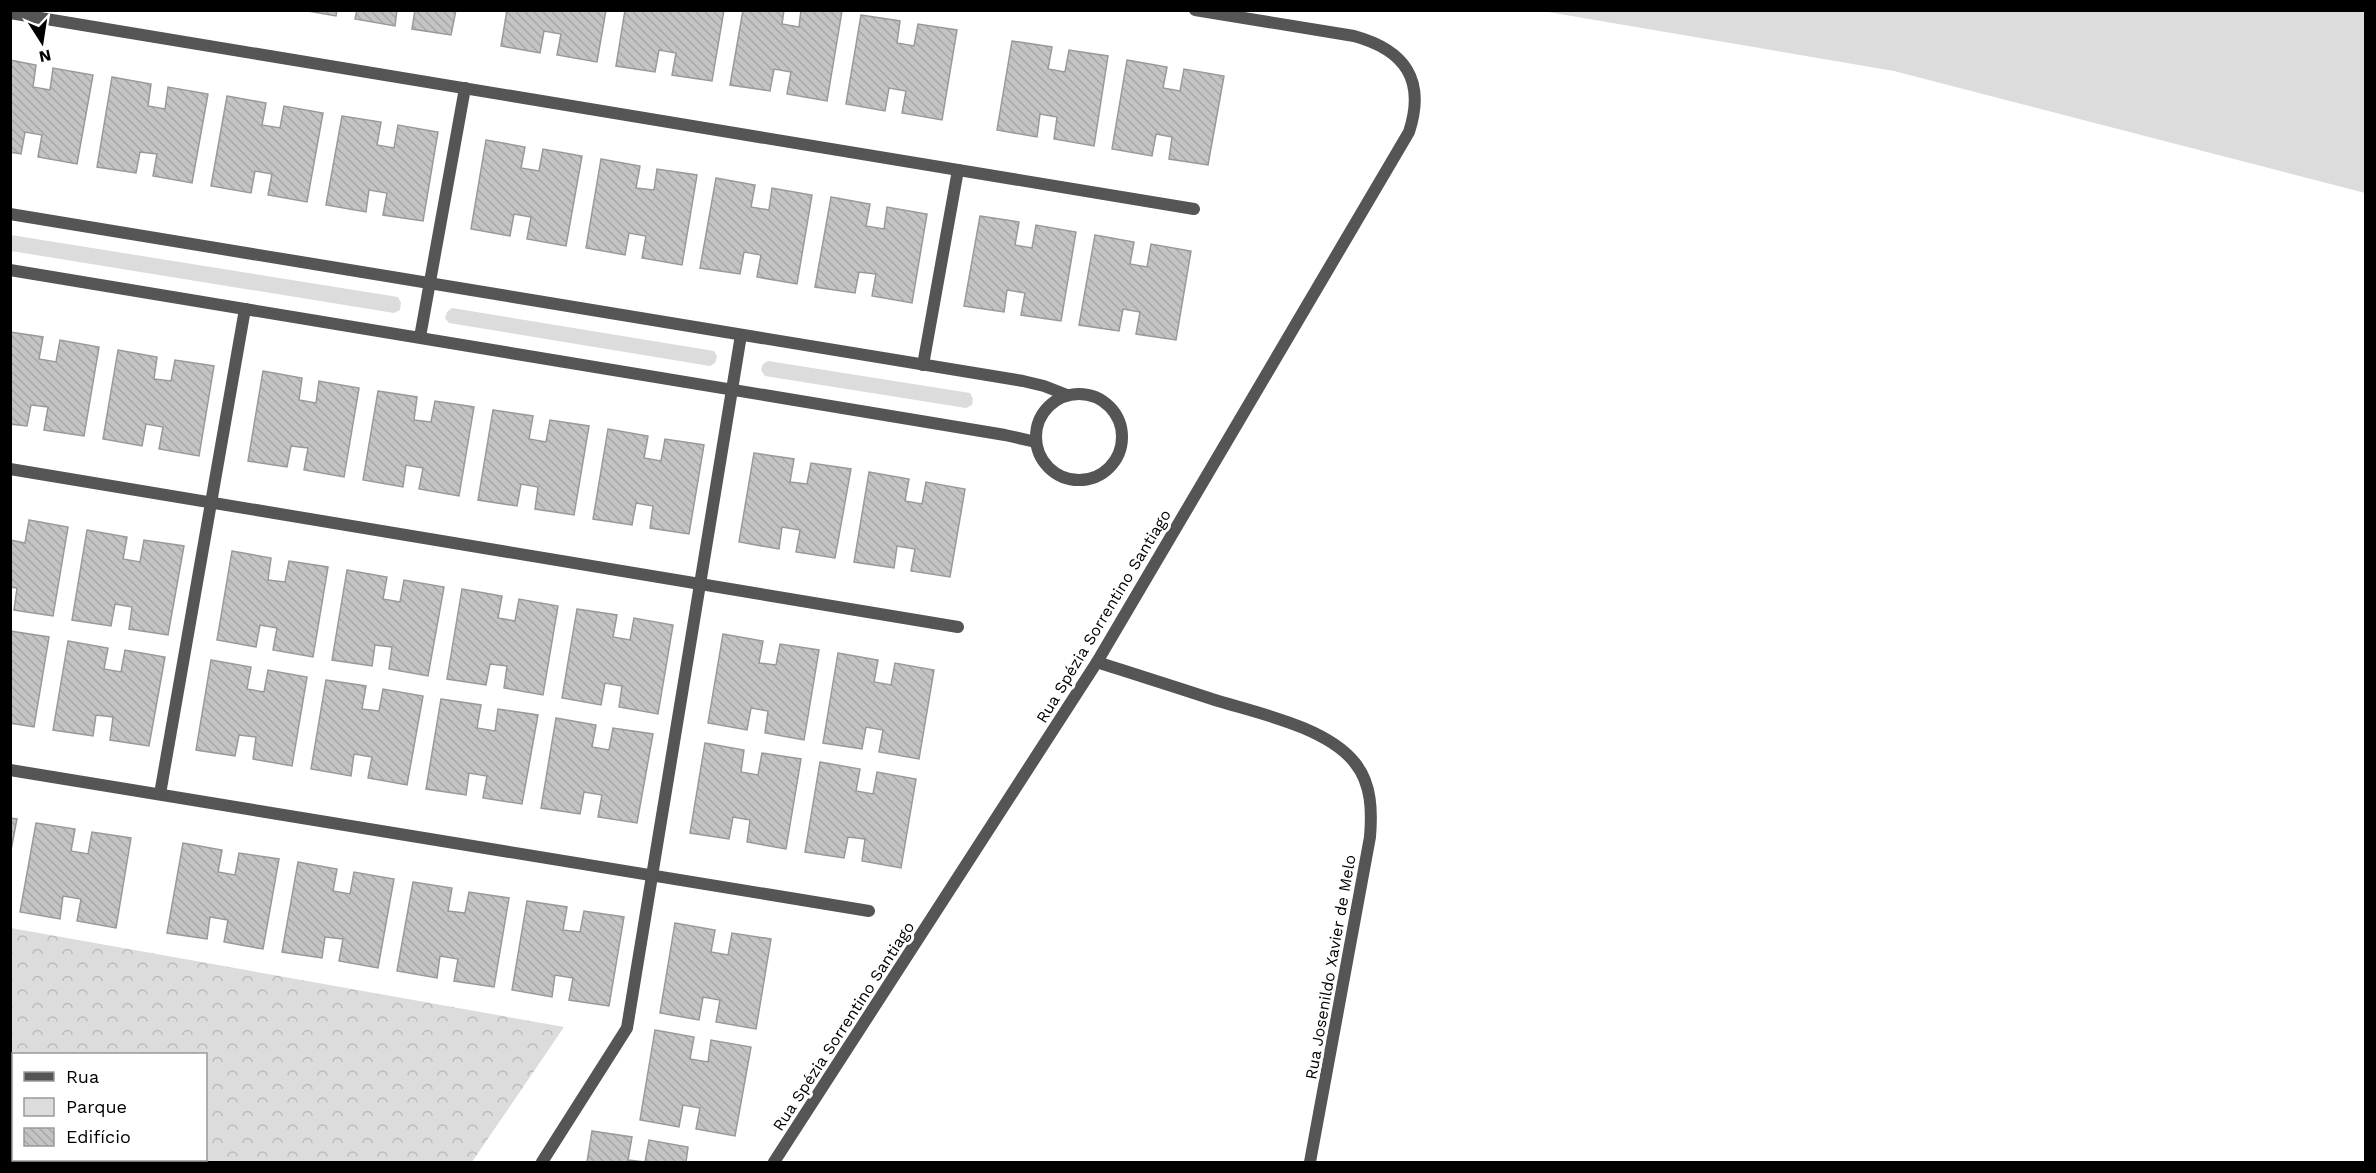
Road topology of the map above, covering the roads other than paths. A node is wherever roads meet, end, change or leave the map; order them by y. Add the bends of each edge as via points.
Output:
1 (1195, 10) edge
2 (10, 13) edge
3 (465, 88) junction
4 (958, 170) junction
5 (1194, 209) dead end
6 (10, 213) edge
7 (10, 270) edge
8 (431, 283) junction
9 (245, 309) junction
10 (741, 335) junction
11 (420, 338) junction
12 (923, 365) junction
13 (731, 390) junction
14 (1067, 395) junction
15 (1036, 442) junction
16 (10, 469) edge
17 (211, 502) junction
18 (699, 584) junction
19 (958, 627) dead end
20 (1097, 663) junction
21 (10, 770) edge
22 (160, 794) junction
23 (652, 875) junction
24 (869, 911) dead end
25 (542, 1162) edge
26 (774, 1162) edge
27 (1310, 1162) edge

1 - 20 street, Rua Spézia Sorrentino Santiago via 1376,42 1390,50 1407,69 1416,106 1409,132
2 - 3 street
3 - 4 street
3 - 8 street
4 - 5 street
4 - 12 street
6 - 8 street
7 - 9 street
8 - 10 street
8 - 11 street
9 - 11 street
9 - 17 street
10 - 12 street
10 - 13 street
11 - 13 street
12 - 14 street via 1044,386
13 - 15 street
13 - 18 street
14 - 15 street via 1043,413
14 - 15 street via 1097,398 1119,418 1122,447 1116,461 1098,476 1076,481 1049,469
16 - 17 street
17 - 18 street
17 - 22 street
18 - 19 street
18 - 23 street
20 - 26 street, Rua Spézia Sorrentino Santiago
20 - 27 street, Rua Josenildo Xavier de Melo via 1316,735 1346,753 1364,777 1372,814 1370,837
21 - 22 street
22 - 23 street
23 - 24 street
23 - 25 street via 627,1028

